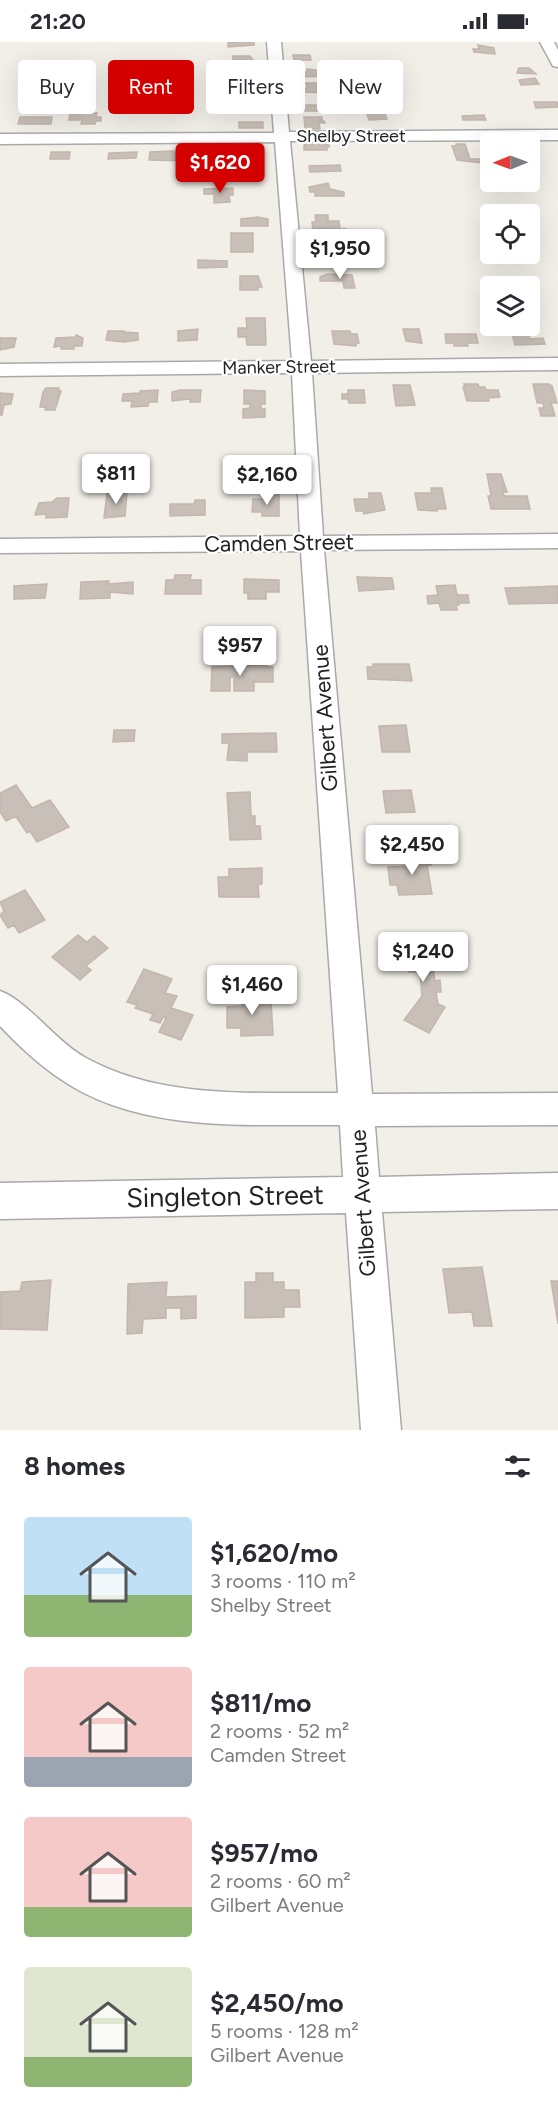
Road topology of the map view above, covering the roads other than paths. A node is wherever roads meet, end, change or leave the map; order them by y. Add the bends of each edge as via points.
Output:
1 (274, 42) edge
2 (547, 42) edge
3 (558, 63) edge
4 (558, 135) edge
5 (283, 137) junction
6 (0, 139) edge
7 (558, 364) edge
8 (302, 367) junction
9 (0, 370) edge
10 (558, 541) edge
11 (312, 543) junction
12 (0, 546) edge
13 (0, 1005) edge
14 (356, 1108) junction
15 (558, 1108) edge
16 (558, 1191) edge
17 (363, 1193) junction
18 (0, 1201) edge
19 (381, 1430) edge

1 - 5 street, Gilbert Avenue
2 - 3 street
4 - 5 street, Shelby Street
5 - 6 street, Shelby Street
5 - 8 street, Gilbert Avenue
7 - 8 street, Manker Street
8 - 9 street, Manker Street
8 - 11 street, Gilbert Avenue
10 - 11 street, Camden Street
11 - 12 street, Camden Street
11 - 14 street, Gilbert Avenue
13 - 14 street via 72,1068 134,1096 202,1107
14 - 15 street
14 - 17 street, Gilbert Avenue
16 - 17 street, Singleton Street
17 - 18 street, Singleton Street
17 - 19 street, Gilbert Avenue

